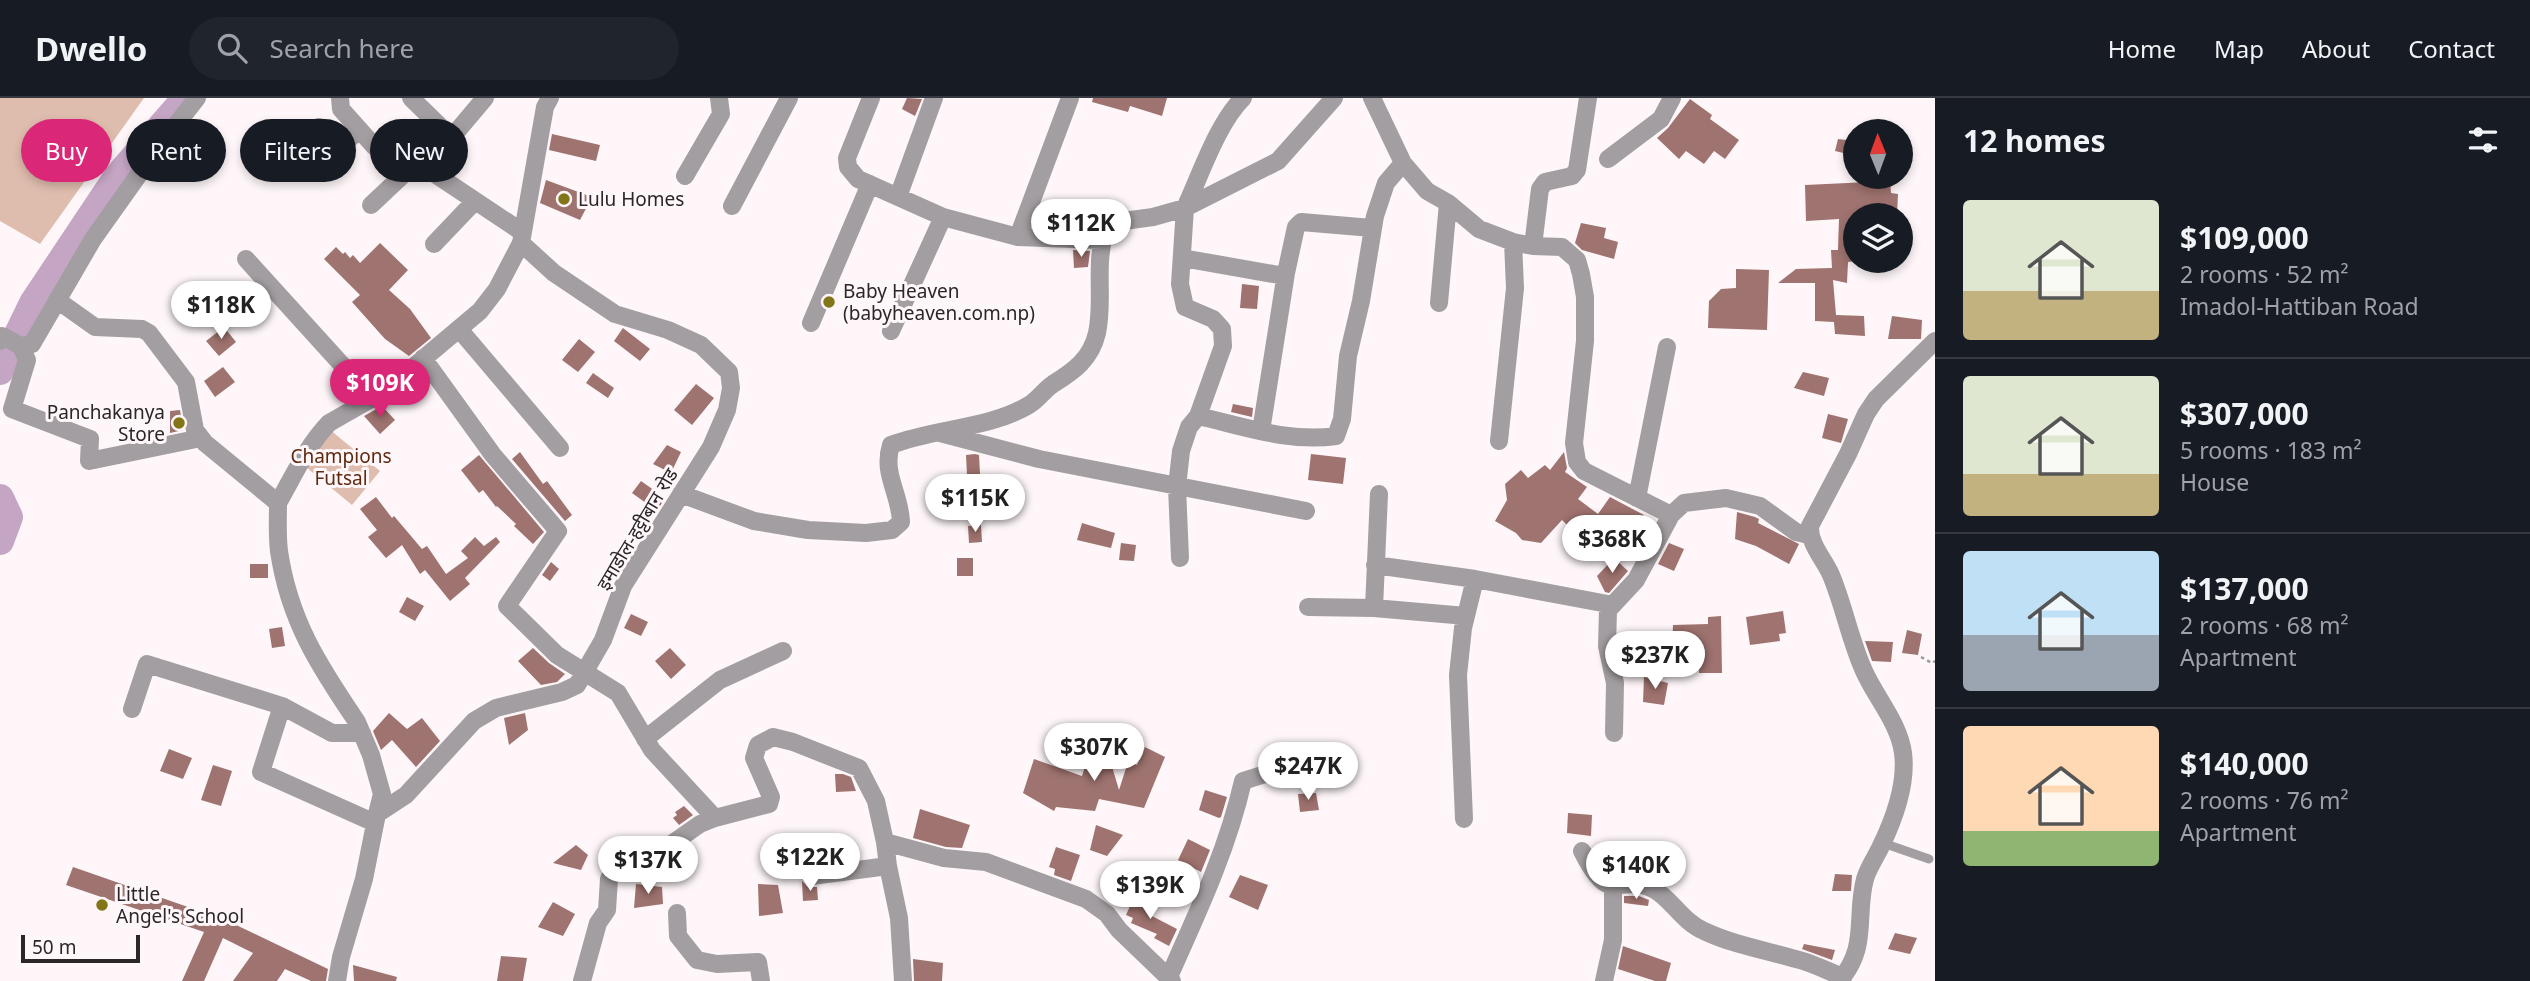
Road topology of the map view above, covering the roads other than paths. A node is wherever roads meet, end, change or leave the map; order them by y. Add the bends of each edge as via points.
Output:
1 (197, 98) edge
2 (340, 98) edge
3 (411, 98) edge
4 (485, 98) edge
5 (719, 98) edge
6 (789, 98) edge
7 (872, 98) edge
8 (934, 98) edge
9 (1070, 98) edge
10 (1244, 98) edge
11 (1334, 98) edge
12 (1372, 98) edge
13 (1588, 98) edge
14 (1672, 98) edge
15 (543, 101) edge
16 (433, 119) edge
17 (468, 119) edge
18 (359, 130) junction
19 (356, 133) edge
20 (370, 140) edge
21 (1608, 159) dead end
22 (1403, 163) junction
23 (685, 176) dead end
24 (395, 182) edge
25 (447, 182) edge
26 (870, 184) junction
27 (898, 197) junction
28 (475, 201) junction
29 (1448, 203) junction
30 (371, 205) dead end
31 (732, 206) dead end
32 (1185, 208) junction
33 (943, 217) junction
34 (1372, 228) junction
35 (522, 237) junction
36 (1018, 237) junction
37 (1101, 240) junction
38 (1513, 242) junction
39 (434, 244) dead end
40 (1533, 246) junction
41 (1182, 258) junction
42 (246, 259) dead end
43 (1286, 273) junction
44 (57, 300) junction
45 (1439, 303) dead end
46 (811, 323) dead end
47 (459, 329) junction
48 (891, 331) dead end
49 (1, 339) edge
50 (1935, 341) edge
51 (21, 346) junction
52 (1667, 347) dead end
53 (424, 358) junction
54 (373, 399) junction
55 (1198, 416) junction
56 (1261, 431) junction
57 (937, 432) junction
58 (201, 438) junction
59 (1499, 441) dead end
60 (560, 448) dead end
61 (1177, 487) junction
62 (681, 494) junction
63 (1379, 494) dead end
64 (1637, 498) junction
65 (278, 503) junction
66 (1306, 511) dead end
67 (1671, 515) junction
68 (1810, 535) junction
69 (1180, 558) dead end
70 (1375, 565) junction
71 (1475, 579) junction
72 (1614, 605) junction
73 (1308, 607) dead end
74 (1374, 608) junction
75 (1466, 616) junction
76 (783, 651) dead end
77 (584, 675) junction
78 (282, 706) junction
79 (132, 709) dead end
80 (362, 733) junction
81 (1614, 733) dead end
82 (645, 739) junction
83 (1316, 758) dead end
84 (715, 818) junction
85 (376, 819) junction
86 (1464, 819) dead end
87 (885, 842) junction
88 (1883, 843) junction
89 (1582, 851) dead end
90 (1929, 859) dead end
91 (888, 866) junction
92 (812, 876) dead end
93 (1614, 887) junction
94 (677, 913) dead end
95 (1841, 979) edge
96 (1170, 980) edge
97 (337, 981) edge
98 (582, 981) edge
99 (761, 981) edge
100 (903, 981) edge
101 (1604, 981) edge

1 - 44 street via 93,239
2 - 18 street via 341,109
3 - 16 street
4 - 17 street
5 - 23 street via 721,114
6 - 31 street
7 - 26 street via 847,158 853,175
8 - 27 street
9 - 36 street
10 - 32 street via 1220,134
11 - 32 street via 1278,161
12 - 22 street
13 - 40 street via 1577,170 1572,176 1545,182 1540,189
14 - 21 street via 1661,119
15 - 35 street
18 - 19 street
18 - 20 street
22 - 29 street via 1427,191
22 - 34 street via 1386,183
24 - 30 street
25 - 28 street, इमाडोल-हट्टीबान रोड
26 - 27 street
26 - 46 street
27 - 33 street
28 - 35 street, इमाडोल-हट्टीबान रोड
28 - 39 street
29 - 38 street via 1479,229
29 - 45 street
32 - 37 street via 1109,223
32 - 41 street
33 - 36 street
33 - 48 street
34 - 43 street via 1301,222
34 - 56 street via 1348,356 1342,419 1335,436 1285,437
35 - 47 street via 497,289
35 - 62 street, इमाडोल-हट्टीबान रोड via 554,274 615,314 701,345 729,372 727,410 712,447
36 - 37 street
37 - 57 street via 1097,333 1076,370 1030,405 982,423
38 - 40 street
38 - 59 street via 1513,314
40 - 64 street via 1562,247 1577,260 1581,274 1585,341 1574,443 1577,462 1584,471
41 - 43 street
41 - 55 street via 1180,284 1185,307 1213,318 1222,329 1223,346
42 - 54 street
43 - 56 street
44 - 51 street via 32,344
44 - 58 street via 94,327 149,333 186,382 195,430
47 - 53 street
47 - 60 street
49 - 51 street
50 - 68 street via 1883,390 1866,414 1814,516
51 - 58 street via 27,360 12,409 90,439 89,461
52 - 64 street
53 - 54 street
53 - 77 street via 493,455 558,531 508,607 556,655
54 - 65 street via 321,431
55 - 56 street
55 - 61 street via 1181,451
57 - 61 street via 1039,459
57 - 62 street via 891,445 886,459 901,522 892,530 808,530 754,522
58 - 65 street
61 - 66 street
61 - 69 street
62 - 77 street, इमाडोल-हट्टीबान रोड via 623,586
63 - 70 street
64 - 67 street
65 - 80 street via 279,550 297,621
67 - 68 street via 1684,503 1726,498 1760,506 1796,532
67 - 72 street via 1636,580
68 - 88 street via 1845,609 1863,670 1903,752 1898,802
70 - 71 street
70 - 74 street
71 - 72 street
71 - 75 street
72 - 81 street via 1608,610 1607,646 1615,683
73 - 74 street
74 - 75 street
75 - 86 street via 1458,675
76 - 82 street via 720,680
77 - 82 street via 618,693
77 - 85 street, इमाडोल-हट्टीबान रोड via 577,685 562,692 496,708 474,721 405,795
78 - 79 street via 148,664
78 - 80 street via 332,733
78 - 85 street via 261,772
80 - 85 street via 382,794
82 - 84 street
83 - 96 street via 1243,781 1219,862
84 - 87 street via 769,804 771,797 754,758 758,745 773,737 859,768 876,801
84 - 98 street via 670,845 615,867 609,878 607,910 598,923
85 - 97 street
87 - 91 street
87 - 96 street via 944,858 986,862 1086,899 1107,914
88 - 90 lane
88 - 95 street via 1865,878 1858,945
89 - 93 street via 1593,874
91 - 92 street
91 - 100 street via 899,918
93 - 95 street via 1643,886 1657,891 1702,930 1806,962
93 - 101 street via 1613,940
94 - 99 street via 678,936 697,960 758,962

